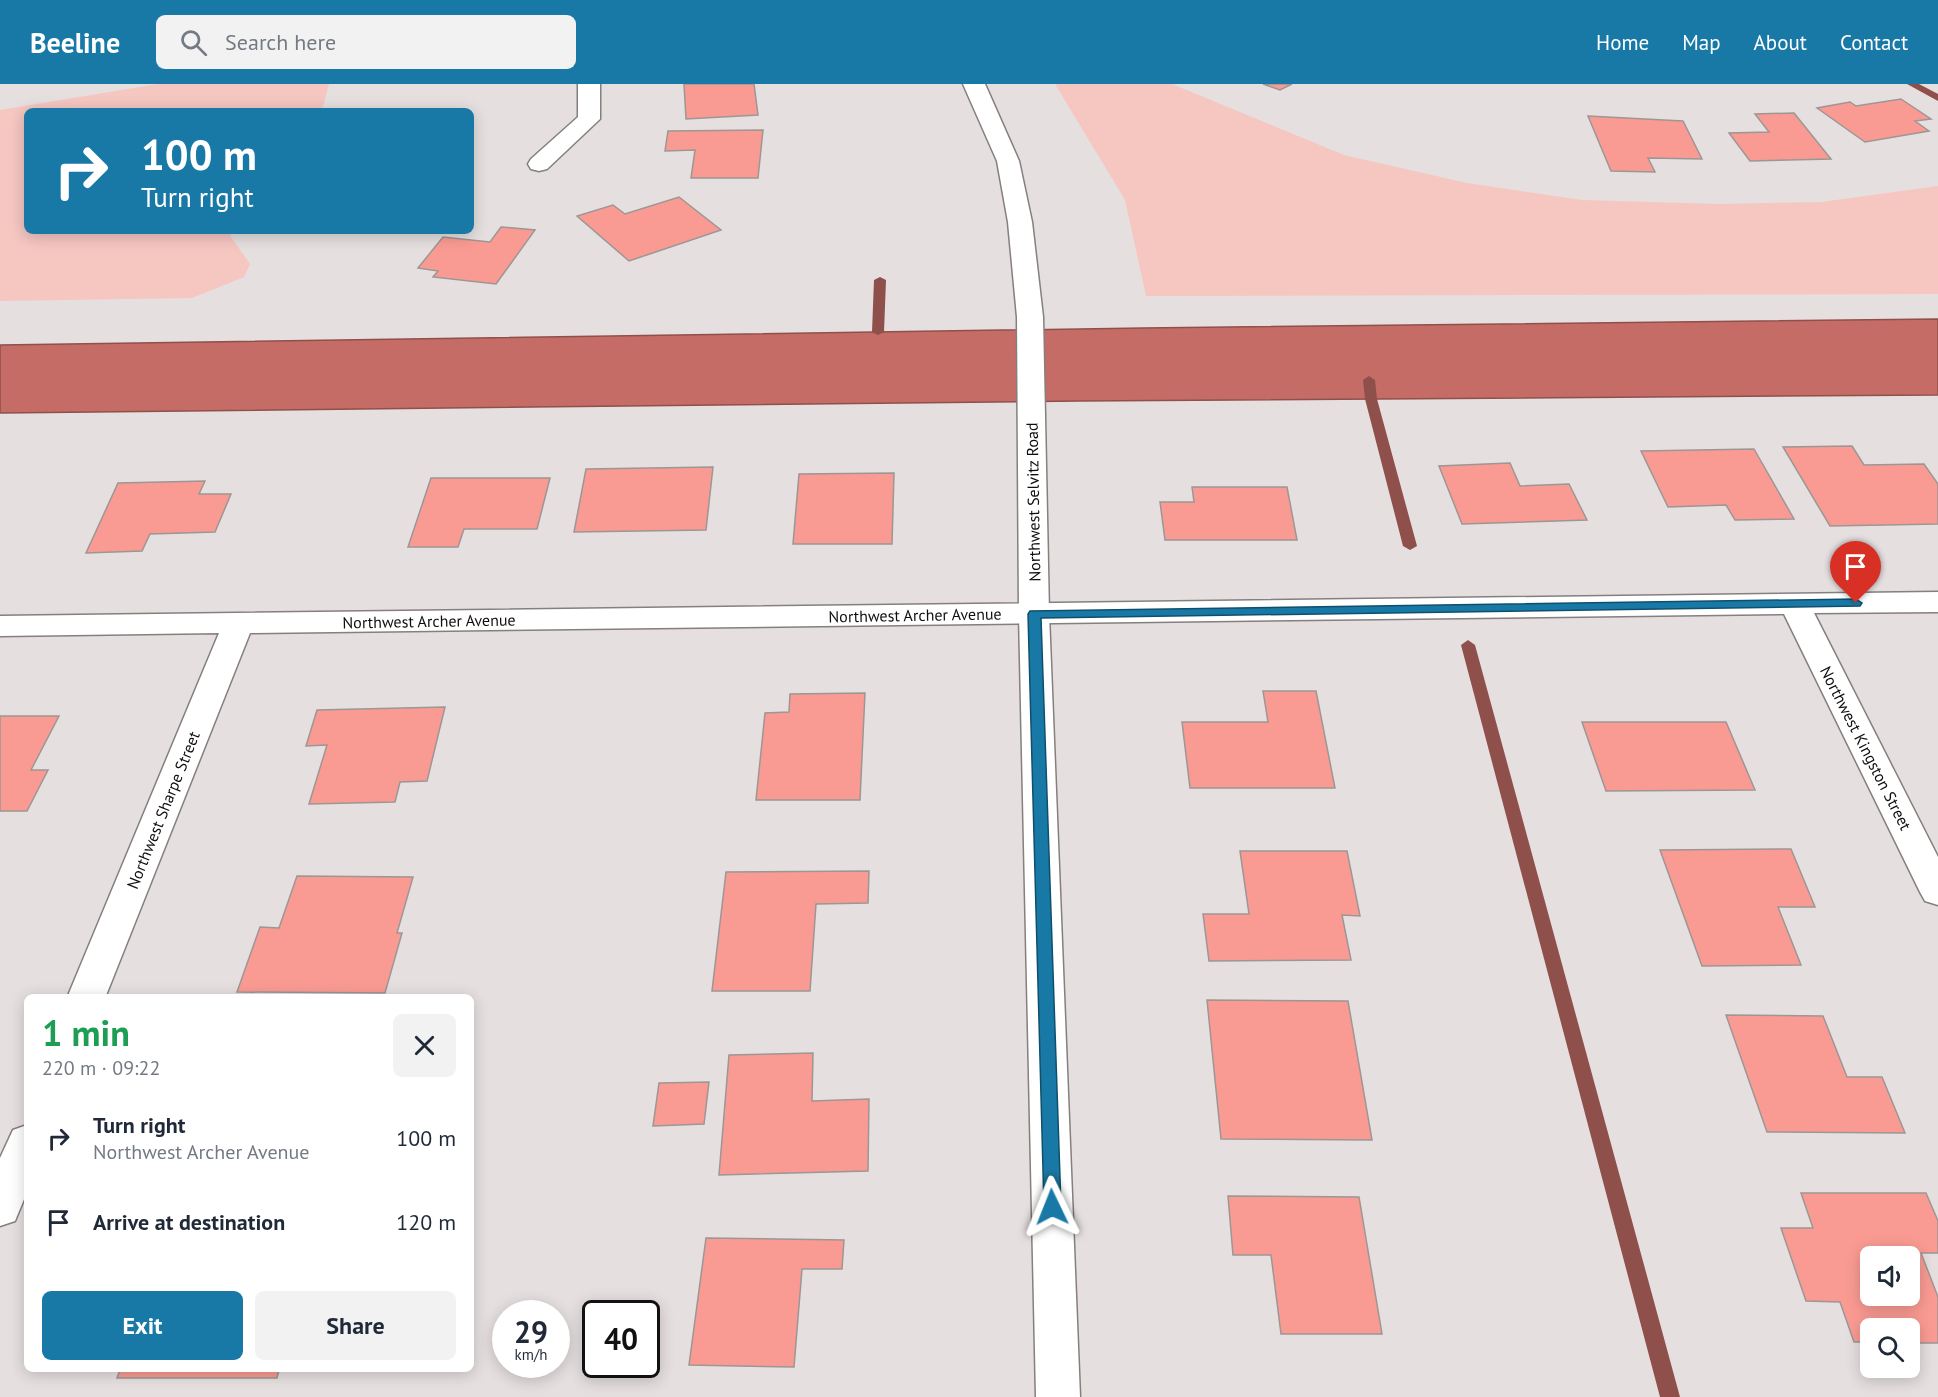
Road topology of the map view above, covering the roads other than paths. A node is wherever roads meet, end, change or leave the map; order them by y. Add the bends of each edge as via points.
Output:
1 (589, 84) edge
2 (974, 84) edge
3 (539, 164) dead end
4 (1938, 602) edge
5 (1794, 604) junction
6 (1034, 614) junction
7 (239, 623) junction
8 (0, 626) edge
9 (1938, 892) edge
10 (88, 994) edge
11 (24, 1149) edge
12 (0, 1208) edge
13 (1058, 1397) edge

1 - 3 street via 589,119
2 - 6 street, Northwest Selvitz Road via 1008,161 1020,222 1030,316
4 - 5 street, Northwest Archer Avenue
5 - 6 street, Northwest Archer Avenue
5 - 9 street, Northwest Kingston Street
6 - 7 street, Northwest Archer Avenue
6 - 13 street, Northwest Selvitz Road
7 - 8 street, Northwest Archer Avenue
7 - 10 street, Northwest Sharpe Street
11 - 12 street

